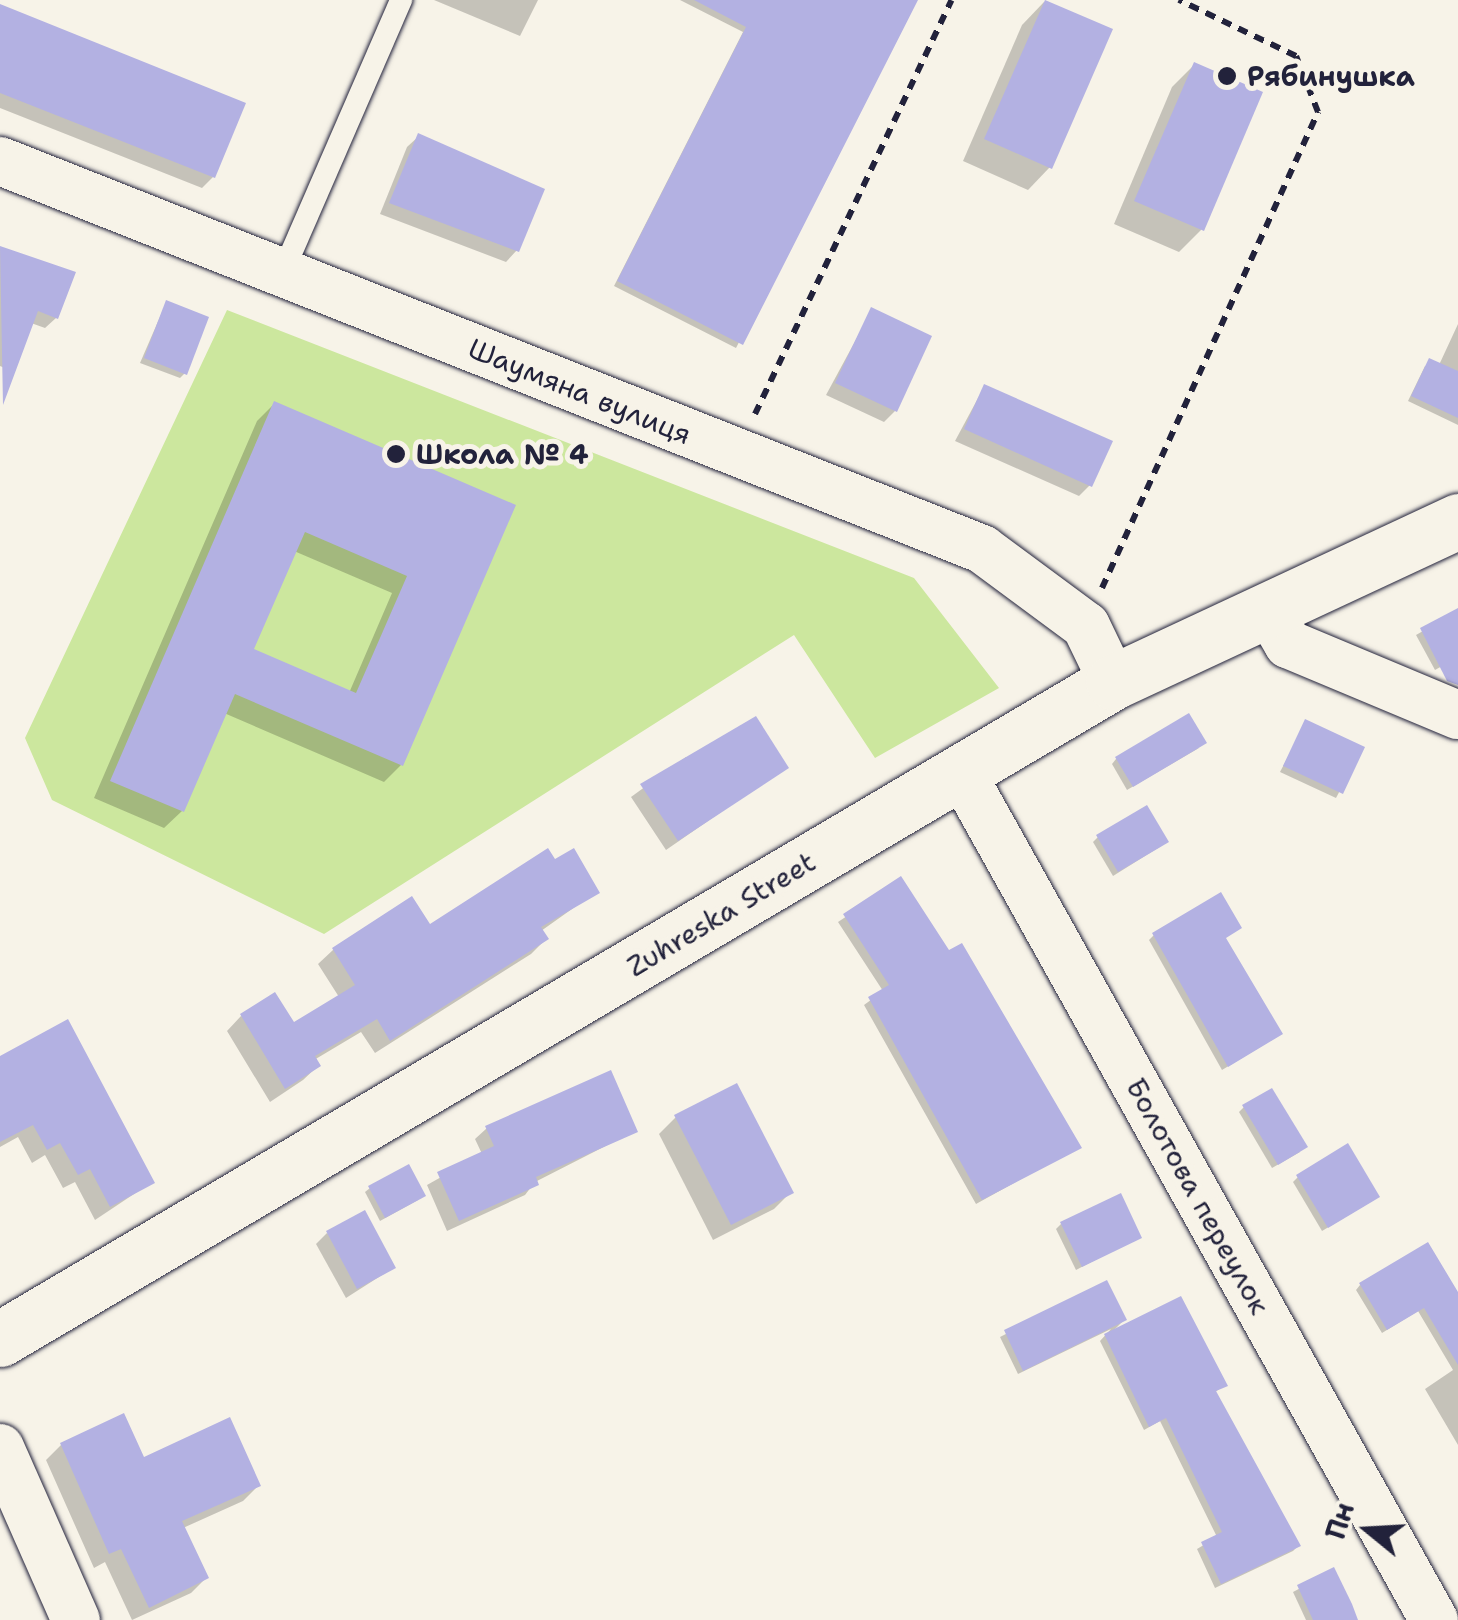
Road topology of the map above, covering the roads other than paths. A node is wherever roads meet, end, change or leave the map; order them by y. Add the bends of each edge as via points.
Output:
1 (401, 0) edge
2 (0, 161) edge
3 (282, 274) junction
4 (1458, 521) edge
5 (1267, 608) junction
6 (1114, 682) junction
7 (1458, 715) edge
8 (961, 772) junction
9 (0, 1338) edge
10 (0, 1448) edge
11 (76, 1620) edge
12 (1434, 1620) edge

1 - 3 lane
2 - 3 street, Шаумяна вулиця
3 - 6 street, Шаумяна вулиця via 982,548 1086,626
4 - 5 street, Zuhreska Street
5 - 6 street, Zuhreska Street
5 - 7 street via 1288,644
6 - 8 street, Zuhreska Street
8 - 9 street, Zuhreska Street
8 - 12 street, Болотова переулок
10 - 11 street

